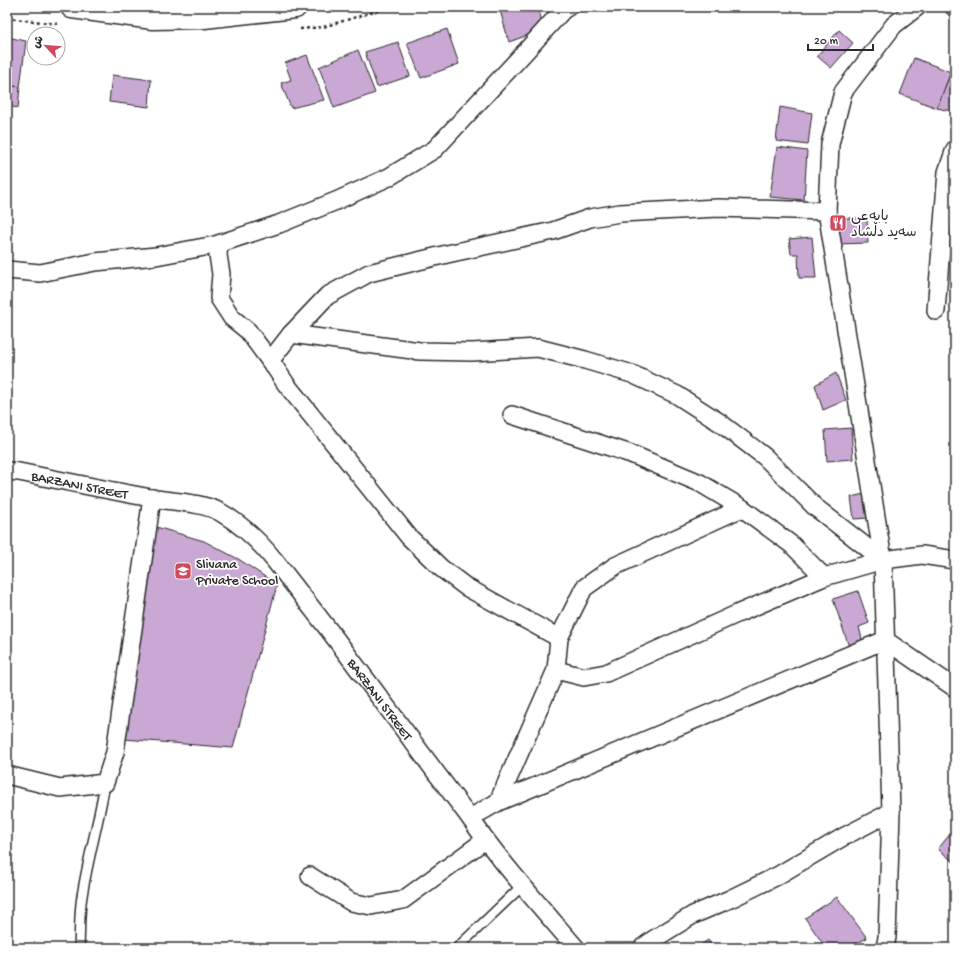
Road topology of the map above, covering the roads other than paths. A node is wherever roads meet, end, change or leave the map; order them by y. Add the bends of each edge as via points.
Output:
1 (72, 7) edge
2 (296, 7) edge
3 (568, 7) edge
4 (917, 7) edge
5 (177, 12) edge
6 (955, 149) edge
7 (827, 211) junction
8 (219, 244) junction
9 (7, 270) edge
10 (936, 311) dead end
11 (291, 334) junction
12 (270, 361) junction
13 (512, 415) dead end
14 (7, 471) edge
15 (152, 498) junction
16 (742, 508) junction
17 (883, 560) junction
18 (955, 560) edge
19 (824, 577) junction
20 (559, 638) junction
21 (885, 640) junction
22 (556, 670) junction
23 (955, 688) edge
24 (7, 775) edge
25 (105, 784) junction
26 (498, 802) junction
27 (891, 812) junction
28 (470, 818) junction
29 (486, 840) junction
30 (310, 876) dead end
31 (522, 885) junction
32 (79, 948) edge
33 (457, 948) edge
34 (576, 948) edge
35 (642, 948) edge
36 (885, 948) edge

1 - 5 main road via 153,18
2 - 5 main road via 204,17
3 - 8 street via 435,149 389,177 336,201
4 - 7 street via 894,26 843,92 830,144
6 - 10 street via 947,172
7 - 11 street via 718,208 620,213 590,218 553,230 369,273 327,296
7 - 17 street
8 - 9 street via 156,256 95,262 40,273
8 - 12 street via 219,298 232,318 248,330
11 - 12 street
11 - 17 street via 420,351 472,352 538,348 632,374 677,395 719,422 765,457 815,507
12 - 20 street via 409,537 441,568 466,587
13 - 16 street via 631,454 700,484
14 - 15 street, BARZANI STREET
15 - 25 street via 116,752
15 - 28 street, BARZANI STREET via 205,506 220,512 240,525 267,550
16 - 19 street via 792,545
16 - 20 street via 614,566 584,588
17 - 18 street via 922,555
17 - 19 street
17 - 21 street
19 - 22 street via 606,673 584,677
20 - 22 street
21 - 23 street
21 - 26 street
21 - 27 street
22 - 26 street
24 - 25 street via 60,788
25 - 32 lane via 82,898
26 - 28 street
27 - 35 street via 777,876 694,915
27 - 36 street
28 - 29 street, BARZANI STREET
29 - 30 street via 403,900 370,906 351,902
29 - 31 street, BARZANI STREET
31 - 33 lane
31 - 34 street, BARZANI STREET

